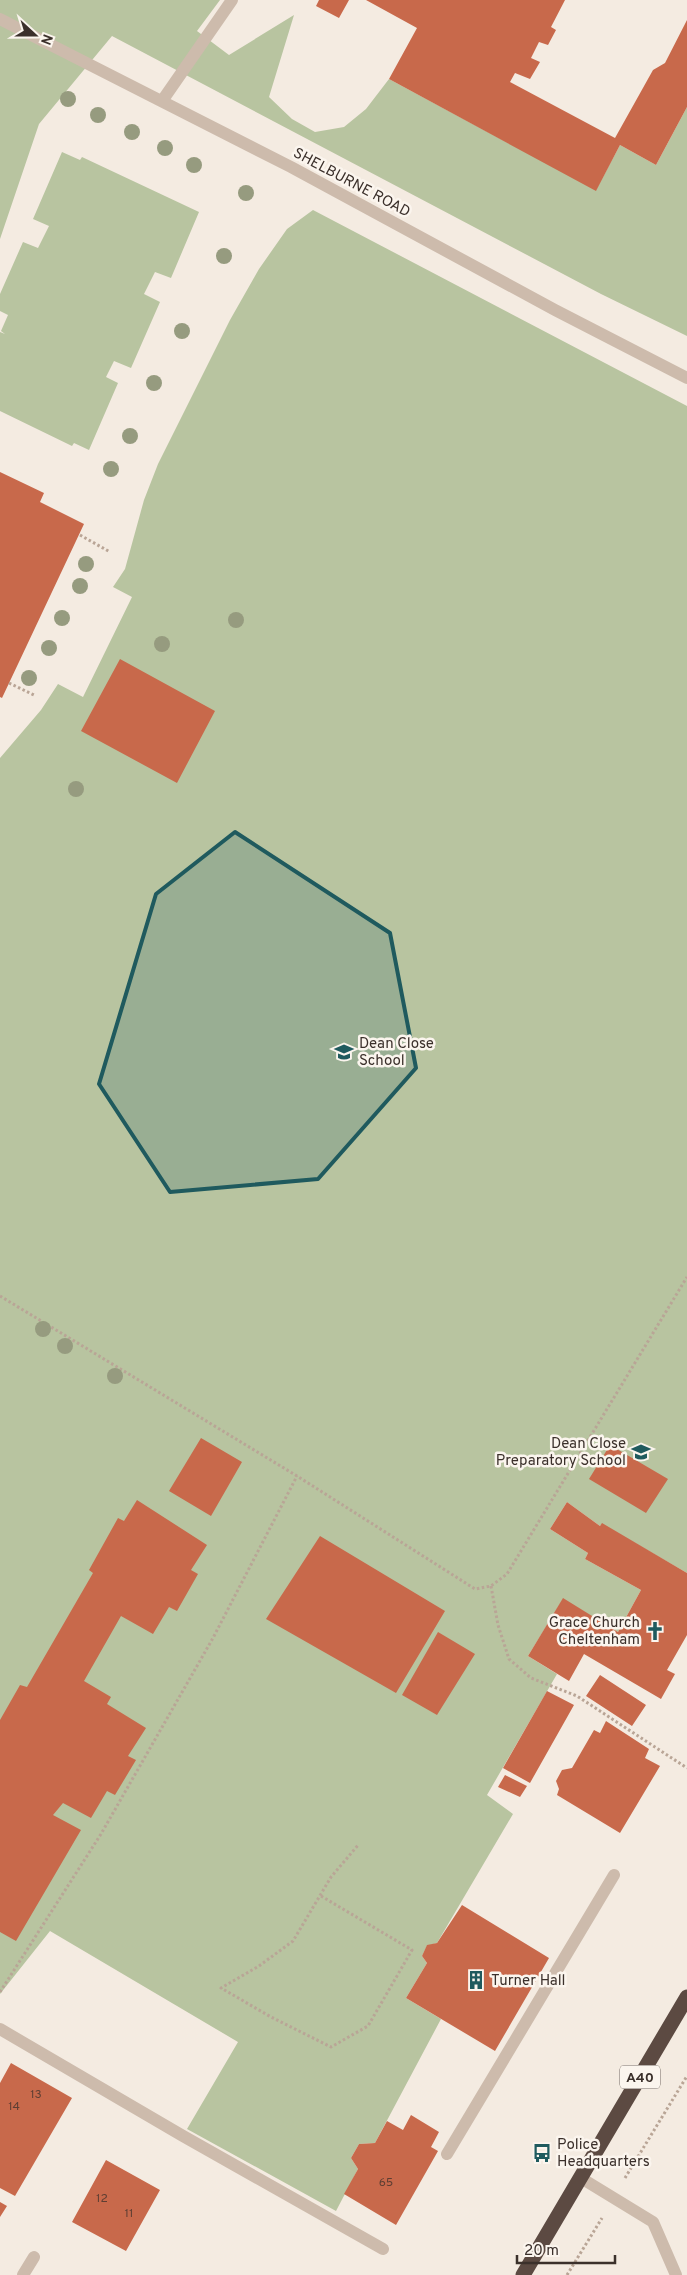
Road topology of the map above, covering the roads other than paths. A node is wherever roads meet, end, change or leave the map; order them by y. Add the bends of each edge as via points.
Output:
1 (232, 0) edge
2 (0, 19) edge
3 (162, 101) junction
4 (687, 378) edge
5 (614, 1875) dead end
6 (687, 1997) edge
7 (0, 2029) edge
8 (447, 2154) dead end
9 (581, 2178) junction
10 (383, 2250) dead end
11 (34, 2256) dead end
12 (23, 2275) edge
13 (523, 2275) edge
14 (676, 2275) edge

1 - 3 street
2 - 3 street, SHELBURNE ROAD
3 - 4 street, SHELBURNE ROAD
5 - 8 street
6 - 9 highway, A40
7 - 10 street
9 - 13 highway, A40
9 - 14 street via 653,2222
11 - 12 street

